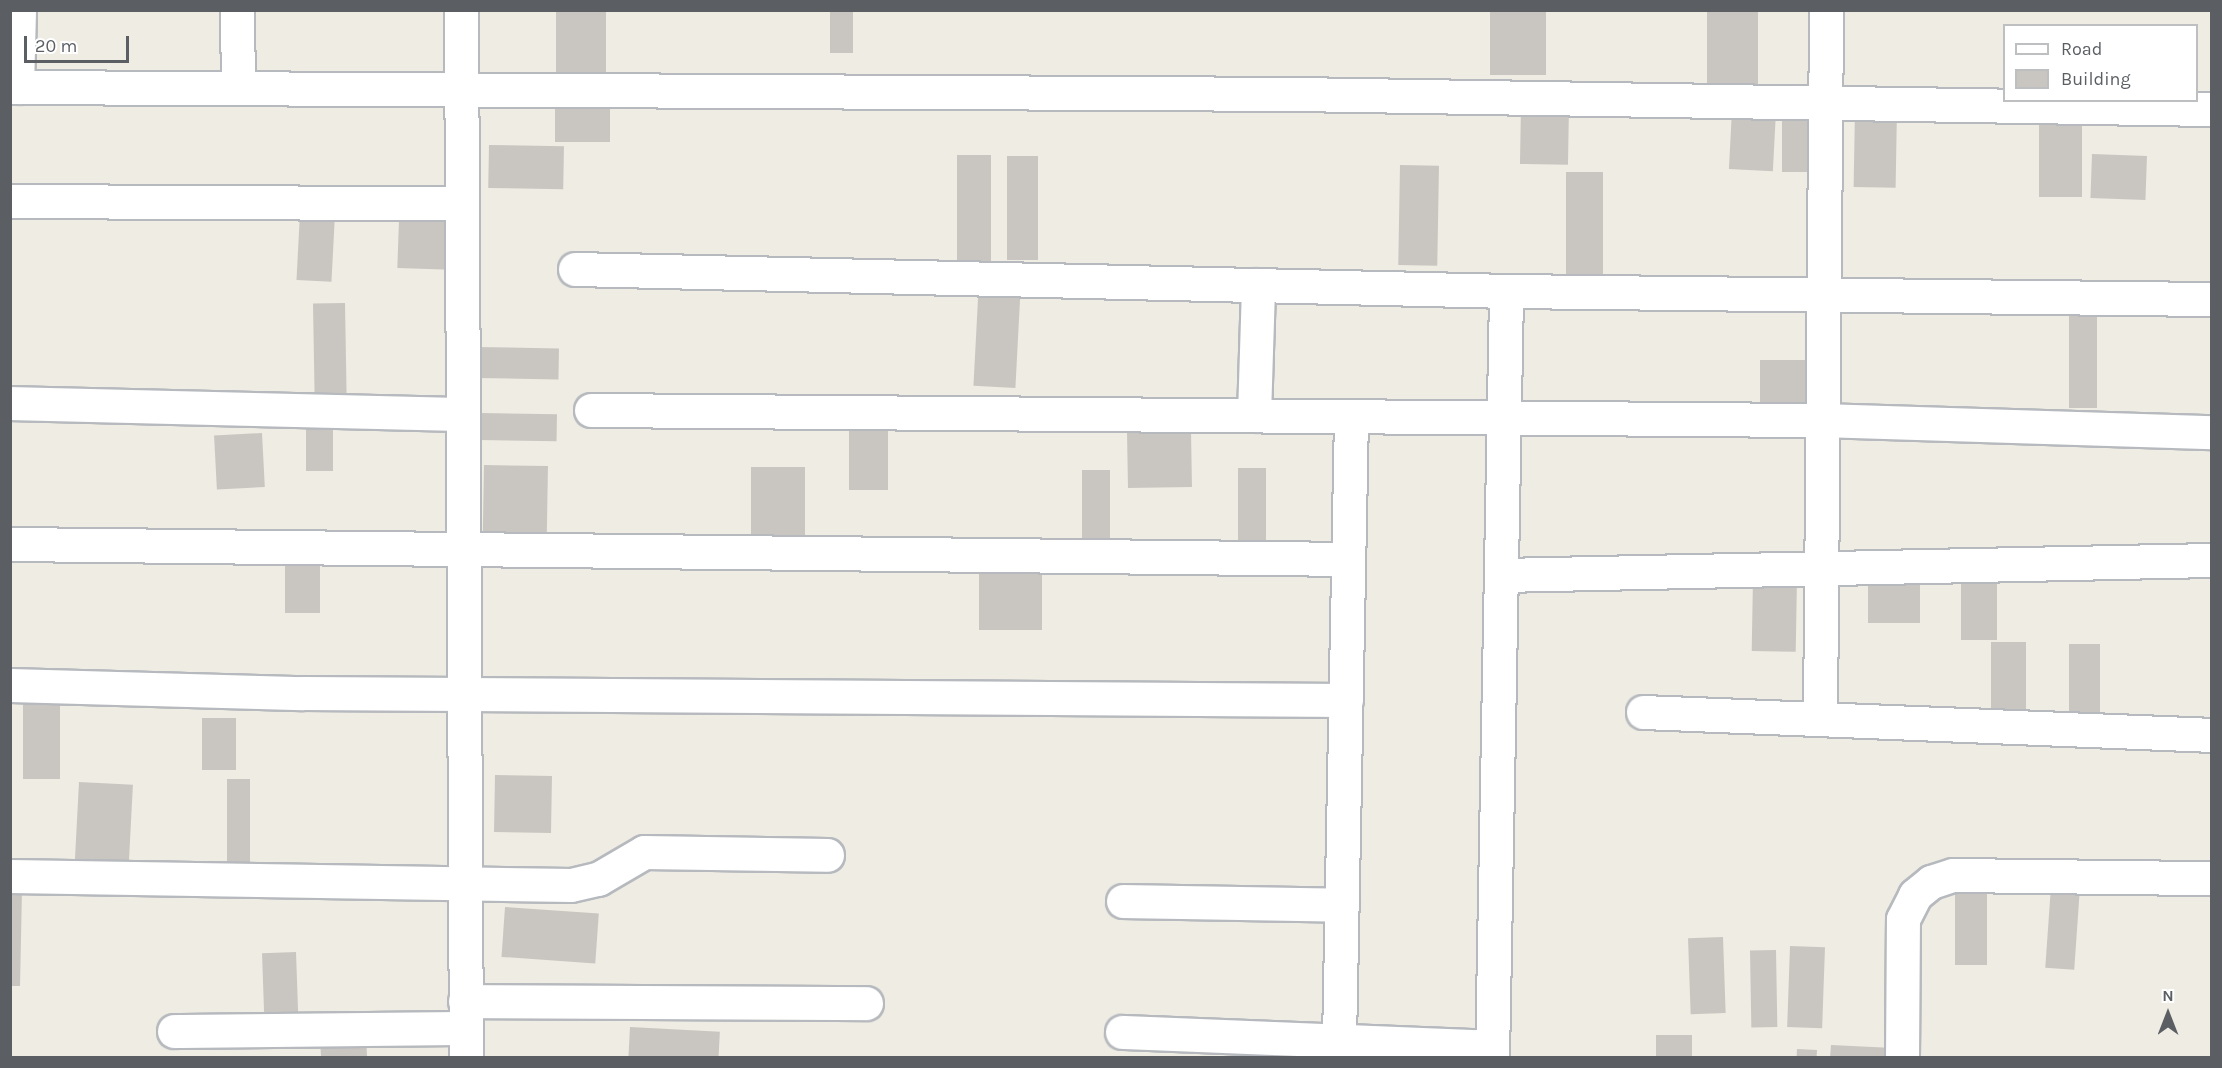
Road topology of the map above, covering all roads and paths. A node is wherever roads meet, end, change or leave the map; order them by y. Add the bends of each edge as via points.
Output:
1 (19, 10) edge
2 (237, 10) edge
3 (461, 10) edge
4 (1826, 10) edge
5 (14, 87) edge
6 (238, 87) junction
7 (461, 87) junction
8 (1822, 104) junction
9 (2211, 109) edge
10 (10, 201) edge
11 (462, 203) junction
12 (575, 269) dead end
13 (1258, 285) junction
14 (1506, 291) junction
15 (1826, 294) junction
16 (2211, 299) edge
17 (10, 403) edge
18 (591, 410) dead end
19 (463, 414) junction
20 (1254, 416) junction
21 (1351, 417) junction
22 (1504, 418) junction
23 (1821, 420) junction
24 (2211, 432) edge
25 (10, 544) edge
26 (464, 552) junction
27 (1348, 559) junction
28 (2211, 560) edge
29 (1821, 569) junction
30 (1501, 575) junction
31 (10, 685) edge
32 (464, 694) junction
33 (1346, 700) junction
34 (1643, 712) dead end
35 (1820, 718) junction
36 (2211, 735) edge
37 (827, 855) dead end
38 (10, 876) edge
39 (2211, 878) edge
40 (465, 885) junction
41 (1124, 902) dead end
42 (1342, 905) junction
43 (866, 1003) dead end
44 (466, 1029) edge
45 (174, 1031) dead end
46 (1122, 1032) dead end
47 (1339, 1041) junction
48 (1492, 1052) edge
49 (1902, 1058) edge

1 - 5 street
2 - 6 street
3 - 7 street
4 - 8 street
5 - 6 street
6 - 7 street
7 - 8 street
7 - 11 street
8 - 9 street
8 - 15 street
10 - 11 street
11 - 19 street
12 - 13 street
13 - 14 street
13 - 20 street
14 - 15 street
14 - 22 street
15 - 16 street
15 - 23 street
17 - 19 street
18 - 20 street
19 - 26 street
20 - 21 street
21 - 22 street
21 - 27 street
22 - 23 street
22 - 30 street
23 - 24 street
23 - 29 street
25 - 26 street
26 - 27 street
26 - 32 street
27 - 33 street
28 - 29 street
29 - 30 street
29 - 35 street
30 - 48 street
31 - 32 street
32 - 33 street
32 - 40 street
33 - 42 street
34 - 35 street
35 - 36 street
37 - 40 street via 654,851 632,857 587,884
38 - 40 street
39 - 49 street via 1953,875 1931,882 1915,895 1903,919
40 - 44 street
41 - 42 street
42 - 47 street
43 - 44 street
44 - 45 street
46 - 47 street
47 - 48 street

